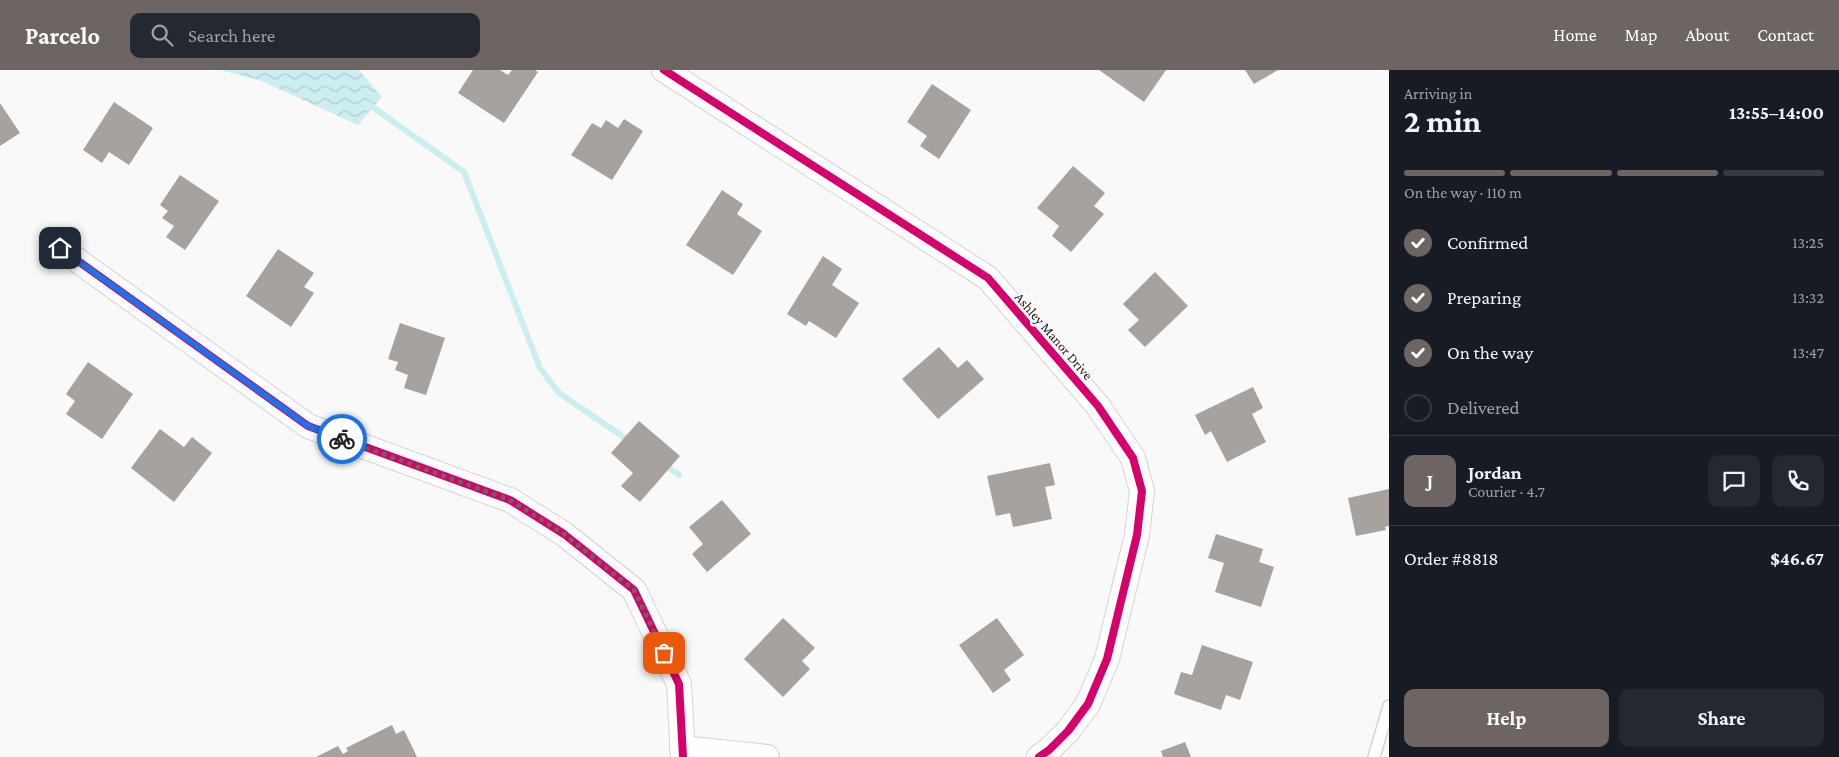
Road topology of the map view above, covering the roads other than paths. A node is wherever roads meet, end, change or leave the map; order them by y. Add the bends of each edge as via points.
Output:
1 (664, 70) edge
2 (60, 248) dead end
3 (1389, 706) edge
4 (683, 753) edge
5 (1047, 755) edge
6 (767, 757) edge
7 (1374, 757) edge

1 - 5 street, Ashley Manor Drive via 988,278 1098,406 1133,458 1142,491 1137,535 1107,659 1088,704
2 - 4 street via 308,426 510,500 564,534 634,590 679,684
3 - 7 lane
4 - 6 street

